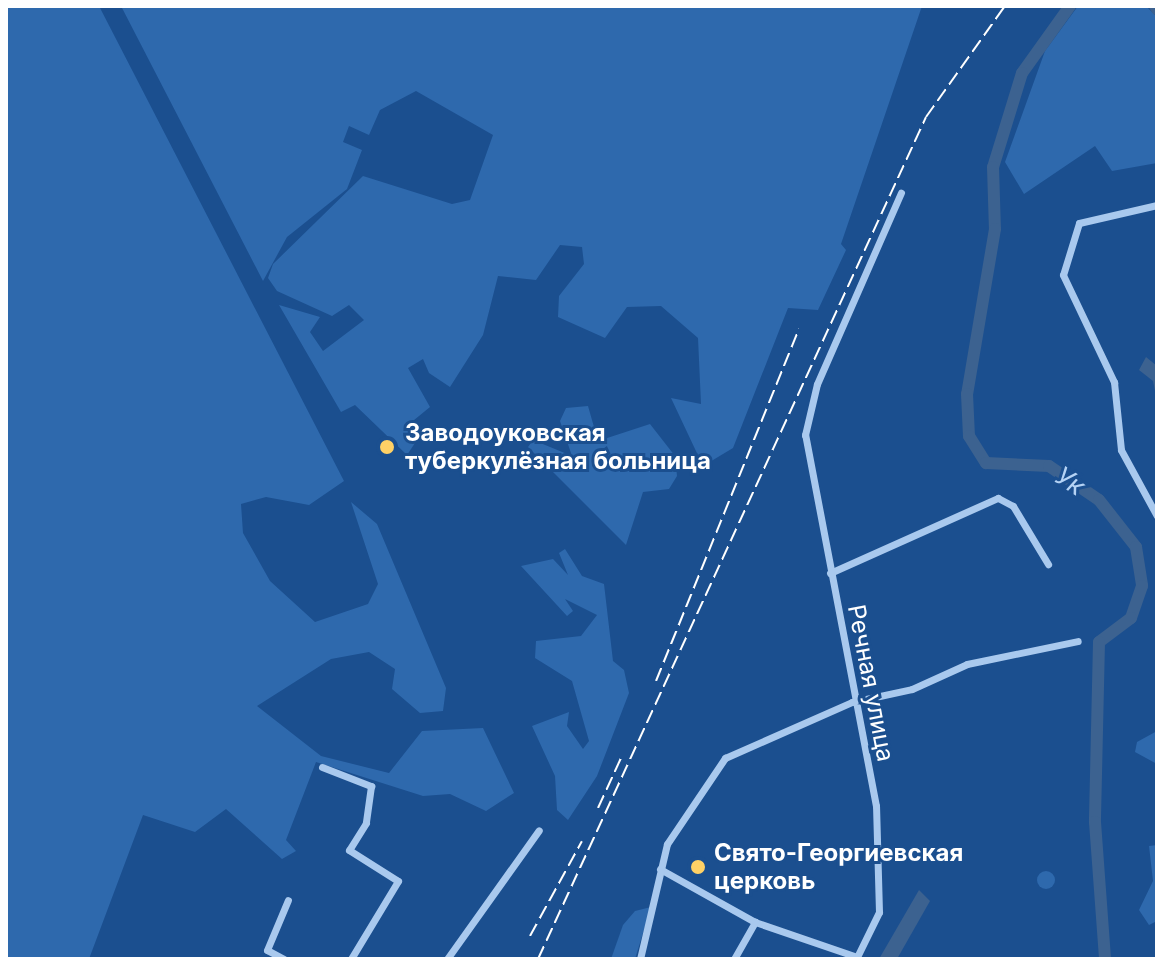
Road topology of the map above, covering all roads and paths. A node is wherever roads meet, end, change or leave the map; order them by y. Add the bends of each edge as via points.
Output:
1 (901, 193) dead end
2 (1157, 205) edge
3 (1157, 516) edge
4 (1048, 564) dead end
5 (830, 573) junction
6 (1078, 641) dead end
7 (852, 702) junction
8 (322, 767) dead end
9 (539, 830) dead end
10 (660, 869) junction
11 (288, 900) dead end
12 (755, 922) junction
13 (284, 959) edge
14 (351, 959) edge
15 (447, 959) edge
16 (640, 959) edge
17 (734, 959) edge

1 - 5 street, Речная улица via 808,411 808,475
2 - 3 street via 1079,223 1063,275 1114,382 1121,450
4 - 5 street via 1013,506 998,498
5 - 7 street, Речная улица
6 - 7 street via 967,664 912,689
7 - 10 street via 725,758 667,844
7 - 12 street, Речная улица via 881,868 879,912 857,957
8 - 14 street via 371,786 366,823 349,850 398,881
9 - 15 street
10 - 12 street
10 - 16 street
11 - 13 street via 267,950
12 - 17 street

